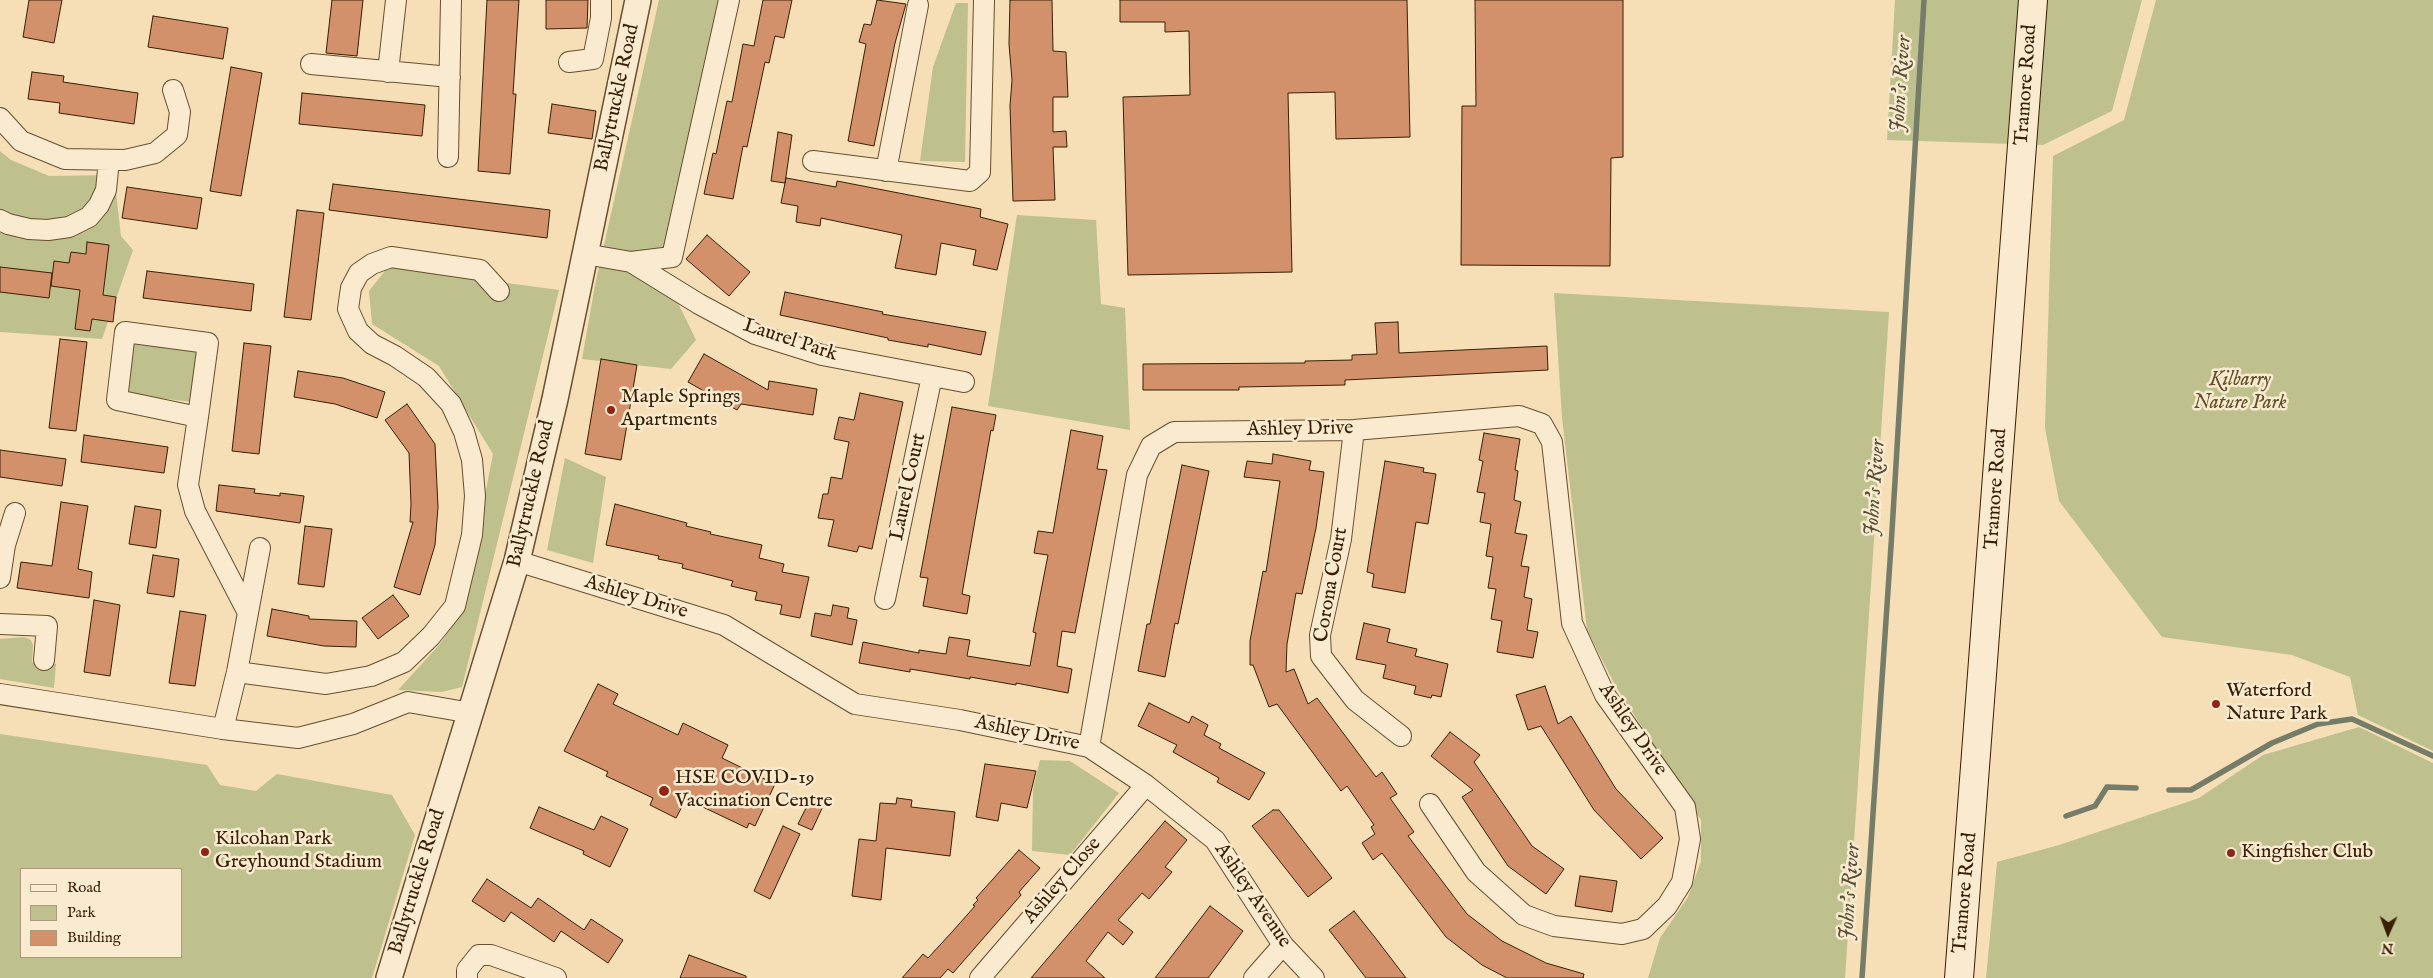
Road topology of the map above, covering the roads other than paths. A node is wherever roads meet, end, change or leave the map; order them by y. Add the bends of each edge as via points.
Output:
1 (396, 0) edge
2 (451, 0) edge
3 (601, 0) edge
4 (638, 0) edge
5 (728, 0) edge
6 (984, 0) edge
7 (2033, 0) edge
8 (918, 5) dead end
9 (569, 62) dead end
10 (311, 64) dead end
11 (388, 72) junction
12 (450, 77) junction
13 (173, 90) dead end
14 (0, 118) edge
15 (448, 157) dead end
16 (109, 160) junction
17 (814, 161) dead end
18 (886, 171) junction
19 (0, 220) edge
20 (585, 254) junction
21 (631, 262) junction
22 (499, 291) dead end
23 (932, 376) junction
24 (964, 382) dead end
25 (198, 417) junction
26 (1354, 430) junction
27 (15, 513) dead end
28 (260, 548) dead end
29 (517, 561) junction
30 (0, 578) edge
31 (886, 599) dead end
32 (247, 610) junction
33 (0, 624) edge
34 (44, 660) dead end
35 (237, 672) junction
36 (0, 694) edge
37 (471, 713) junction
38 (223, 729) junction
39 (1402, 736) dead end
40 (1089, 747) junction
41 (1146, 785) junction
42 (1430, 804) dead end
43 (1283, 945) junction
44 (389, 978) edge
45 (467, 978) edge
46 (556, 978) edge
47 (980, 978) edge
48 (1254, 978) edge
49 (1314, 978) edge
50 (1959, 978) edge

1 - 11 street
2 - 12 street
3 - 9 street via 593,59
4 - 20 street, Ballytruckle Road
5 - 21 street, Laurel Park via 672,257
6 - 18 street via 980,172 970,181
7 - 50 main road, Tramore Road
8 - 18 street
10 - 11 street
11 - 12 street
12 - 15 street
13 - 16 street via 180,112 178,135 156,153
14 - 16 street via 20,141 65,159
16 - 19 street via 106,190 100,205 89,216 69,226 48,230 29,229
17 - 18 street
20 - 21 street, Laurel Park
20 - 29 street, Ballytruckle Road
21 - 23 street, Laurel Park via 755,334 822,355
22 - 35 street via 480,270 391,258 359,272 351,288 348,309 358,331 372,344 426,377 451,404 464,432 472,460 475,496 472,535 456,606 404,662 371,676 326,684
23 - 24 street, Laurel Park
23 - 31 street, Laurel Court
25 - 25 street via 208,343 125,332 117,400
25 - 32 street via 188,485 195,511
26 - 39 street, Corona Court via 1341,539 1320,635 1321,656 1355,700
26 - 40 street, Ashley Drive via 1174,432 1151,446 1137,476
26 - 42 street, Ashley Drive via 1519,416 1542,424 1552,442 1572,622 1605,695 1685,807 1690,839 1682,882 1667,906 1643,930 1622,934 1554,926 1524,915 1476,872
27 - 30 street via 5,545
28 - 32 street
29 - 37 street, Ballytruckle Road
29 - 40 street, Ashley Drive via 724,625 855,704 960,720
32 - 35 street
33 - 34 street via 47,626
35 - 38 street
36 - 38 street
37 - 38 street via 408,702 353,724 298,738
37 - 44 street, Ballytruckle Road
40 - 41 street, Ashley Avenue
41 - 43 street, Ashley Avenue via 1215,840
41 - 47 street, Ashley Close
43 - 48 street
43 - 49 street, Ashley Avenue
45 - 46 street via 467,970 479,955 490,954

